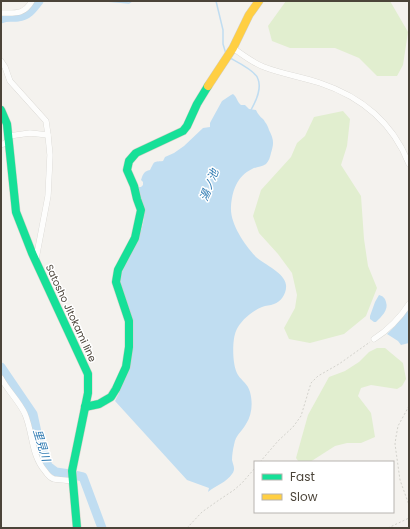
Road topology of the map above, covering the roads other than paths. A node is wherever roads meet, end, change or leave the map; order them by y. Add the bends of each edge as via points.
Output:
1 (32, 1) edge
2 (259, 1) edge
3 (1, 14) edge
4 (233, 48) junction
5 (1, 61) edge
6 (1, 110) edge
7 (48, 135) junction
8 (9, 139) junction
9 (1, 145) edge
10 (409, 164) edge
11 (36, 260) junction
12 (409, 304) edge
13 (374, 339) road end
14 (1, 378) edge
15 (85, 407) junction
16 (73, 476) junction
17 (77, 528) edge

1 - 3 street via 22,12
2 - 4 street via 249,14
4 - 10 street via 263,67 320,83 358,100 388,127
4 - 15 street via 200,98 187,126 173,136 136,152 129,161 128,175 141,210 135,238 118,270 116,282 129,321 126,367 110,397 99,404
5 - 7 street via 10,81 46,121
6 - 8 street, Satosho Jitokami line via 7,124
7 - 8 street via 30,133
7 - 11 street via 48,196
8 - 9 street
8 - 11 street, Satosho Jitokami line via 16,212
11 - 15 street, Satosho Jitokami line via 88,374
12 - 13 street via 396,322
14 - 16 street via 24,412 34,450 43,469 54,479
15 - 16 street, Satosho Jitokami line
16 - 17 street, Satosho Jitokami line

